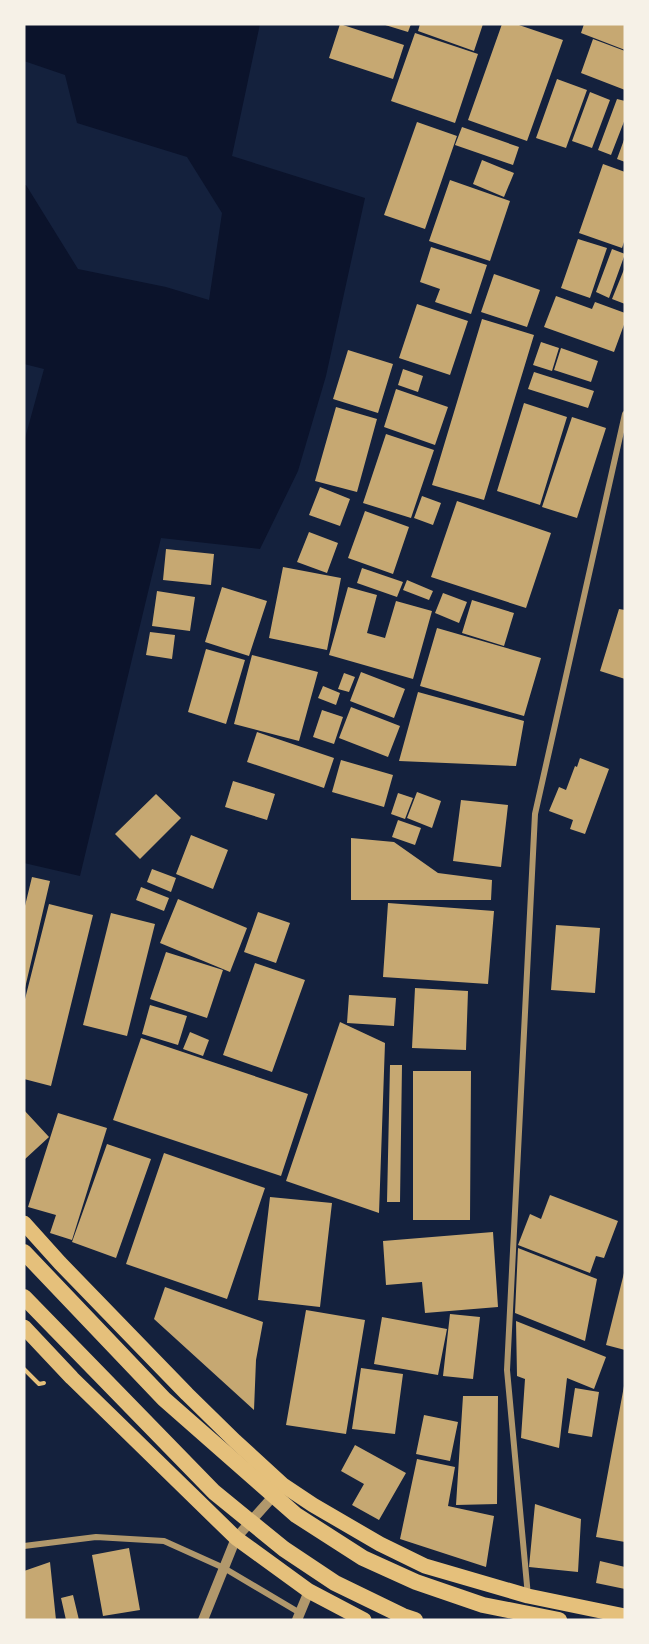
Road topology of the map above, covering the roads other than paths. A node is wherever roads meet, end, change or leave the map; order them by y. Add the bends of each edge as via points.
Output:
1 (625, 414) edge
2 (24, 1223) edge
3 (24, 1252) edge
4 (24, 1297) edge
5 (24, 1327) edge
6 (283, 1485) junction
7 (236, 1538) junction
8 (24, 1546) edge
9 (224, 1568) junction
10 (309, 1591) junction
11 (528, 1596) junction
12 (299, 1616) edge
13 (625, 1616) edge
14 (203, 1620) edge
15 (364, 1620) edge
16 (415, 1620) edge
17 (559, 1620) edge

1 - 11 street via 535,814 507,1370
2 - 6 main road via 187,1394
3 - 17 highway via 164,1399 296,1515 363,1558 416,1582 483,1605
4 - 16 highway via 240,1514 335,1583
5 - 7 main road
6 - 7 street
6 - 11 main road via 380,1544 425,1566
7 - 9 street
7 - 10 main road
8 - 9 street via 96,1537 164,1541
9 - 12 street
9 - 14 street
10 - 12 street
10 - 15 main road
11 - 13 main road

